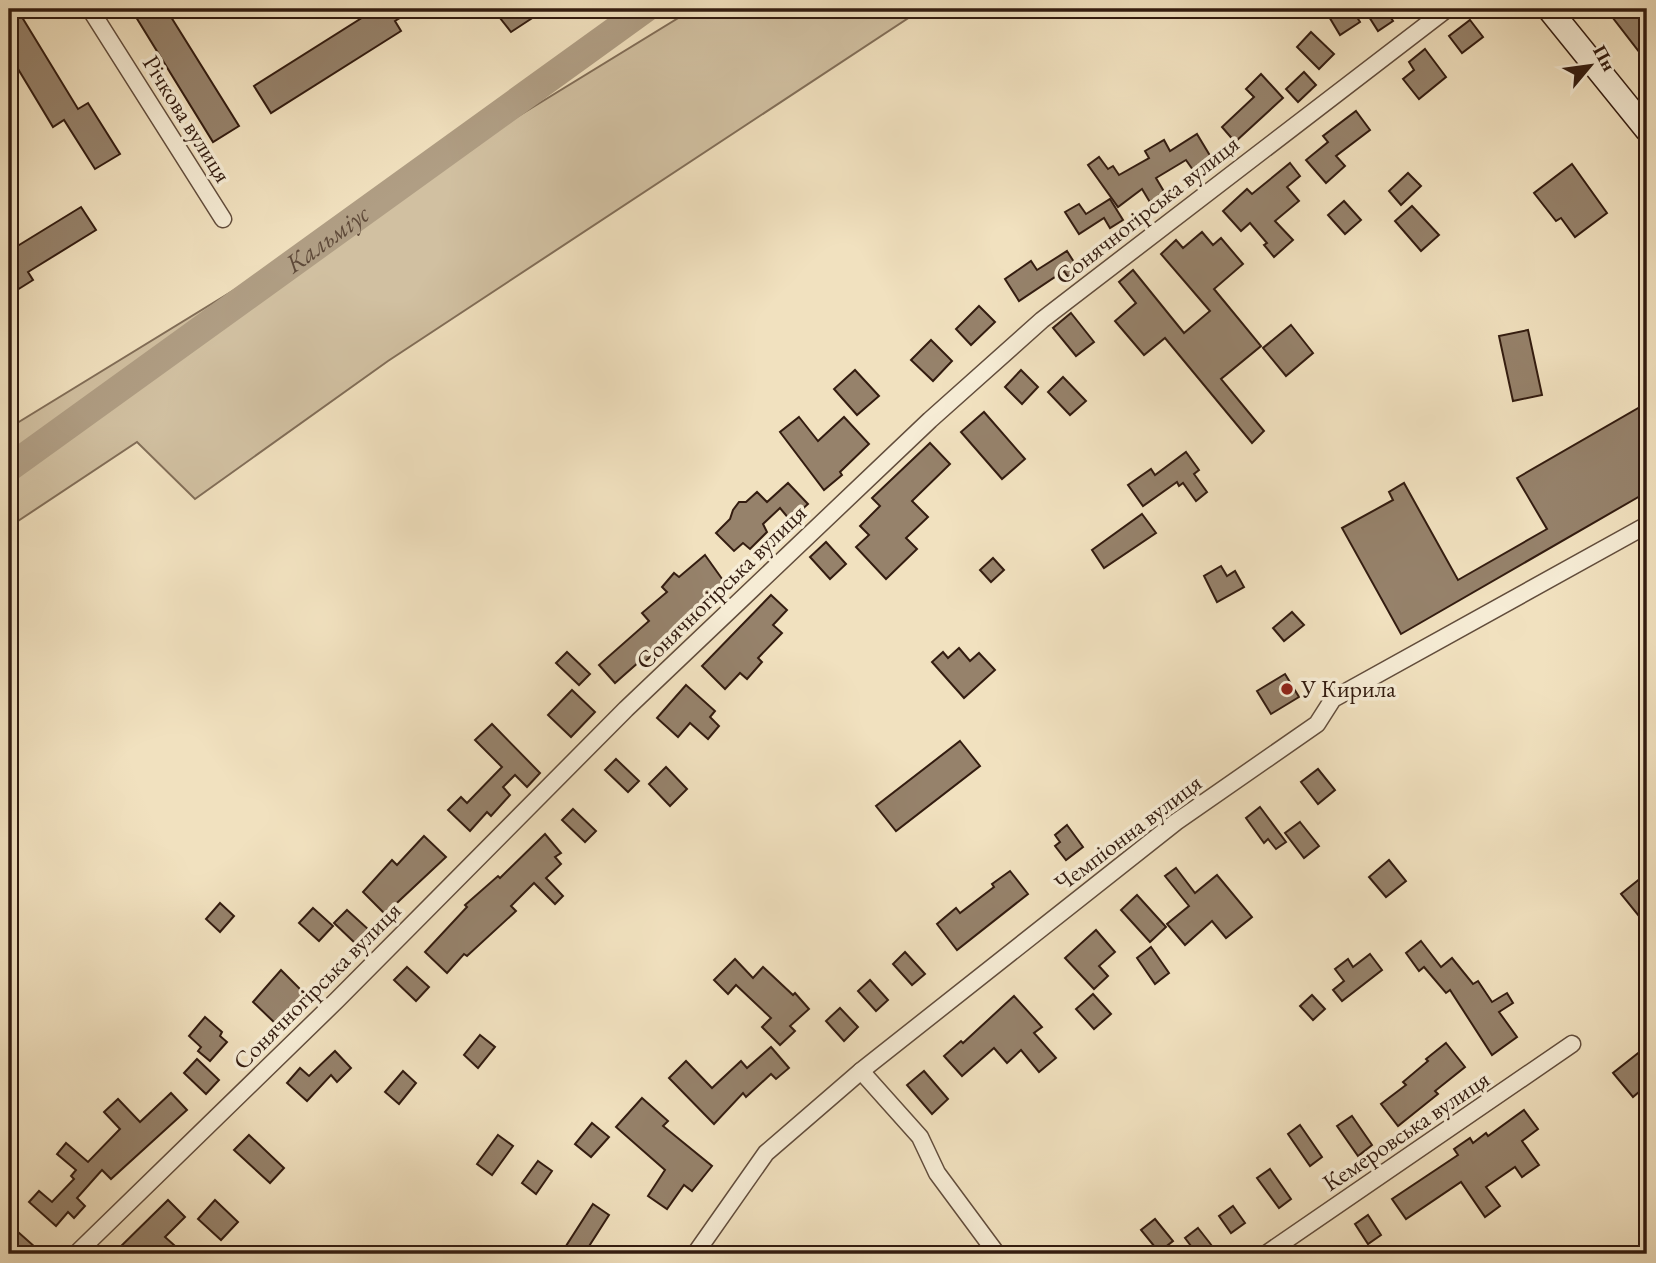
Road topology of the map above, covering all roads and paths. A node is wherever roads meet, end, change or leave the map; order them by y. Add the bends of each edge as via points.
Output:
1 (90, 9) edge
2 (1447, 9) edge
3 (1549, 9) edge
4 (1647, 130) edge
5 (223, 219) dead end
6 (1647, 525) edge
7 (1572, 1044) dead end
8 (861, 1071) junction
9 (76, 1254) edge
10 (695, 1254) edge
11 (997, 1254) edge
12 (1266, 1254) edge

1 - 5 street, Річкова вулиця
2 - 9 street, Сонячногірська вулиця via 1042,320 930,420 626,709
3 - 4 main road
6 - 8 street, Чемпіонна вулиця via 1333,699 1317,724 1176,822
7 - 12 street, Кемеровська вулиця
8 - 10 street, Чемпіонна вулиця via 766,1153
8 - 11 street via 920,1137 937,1173

